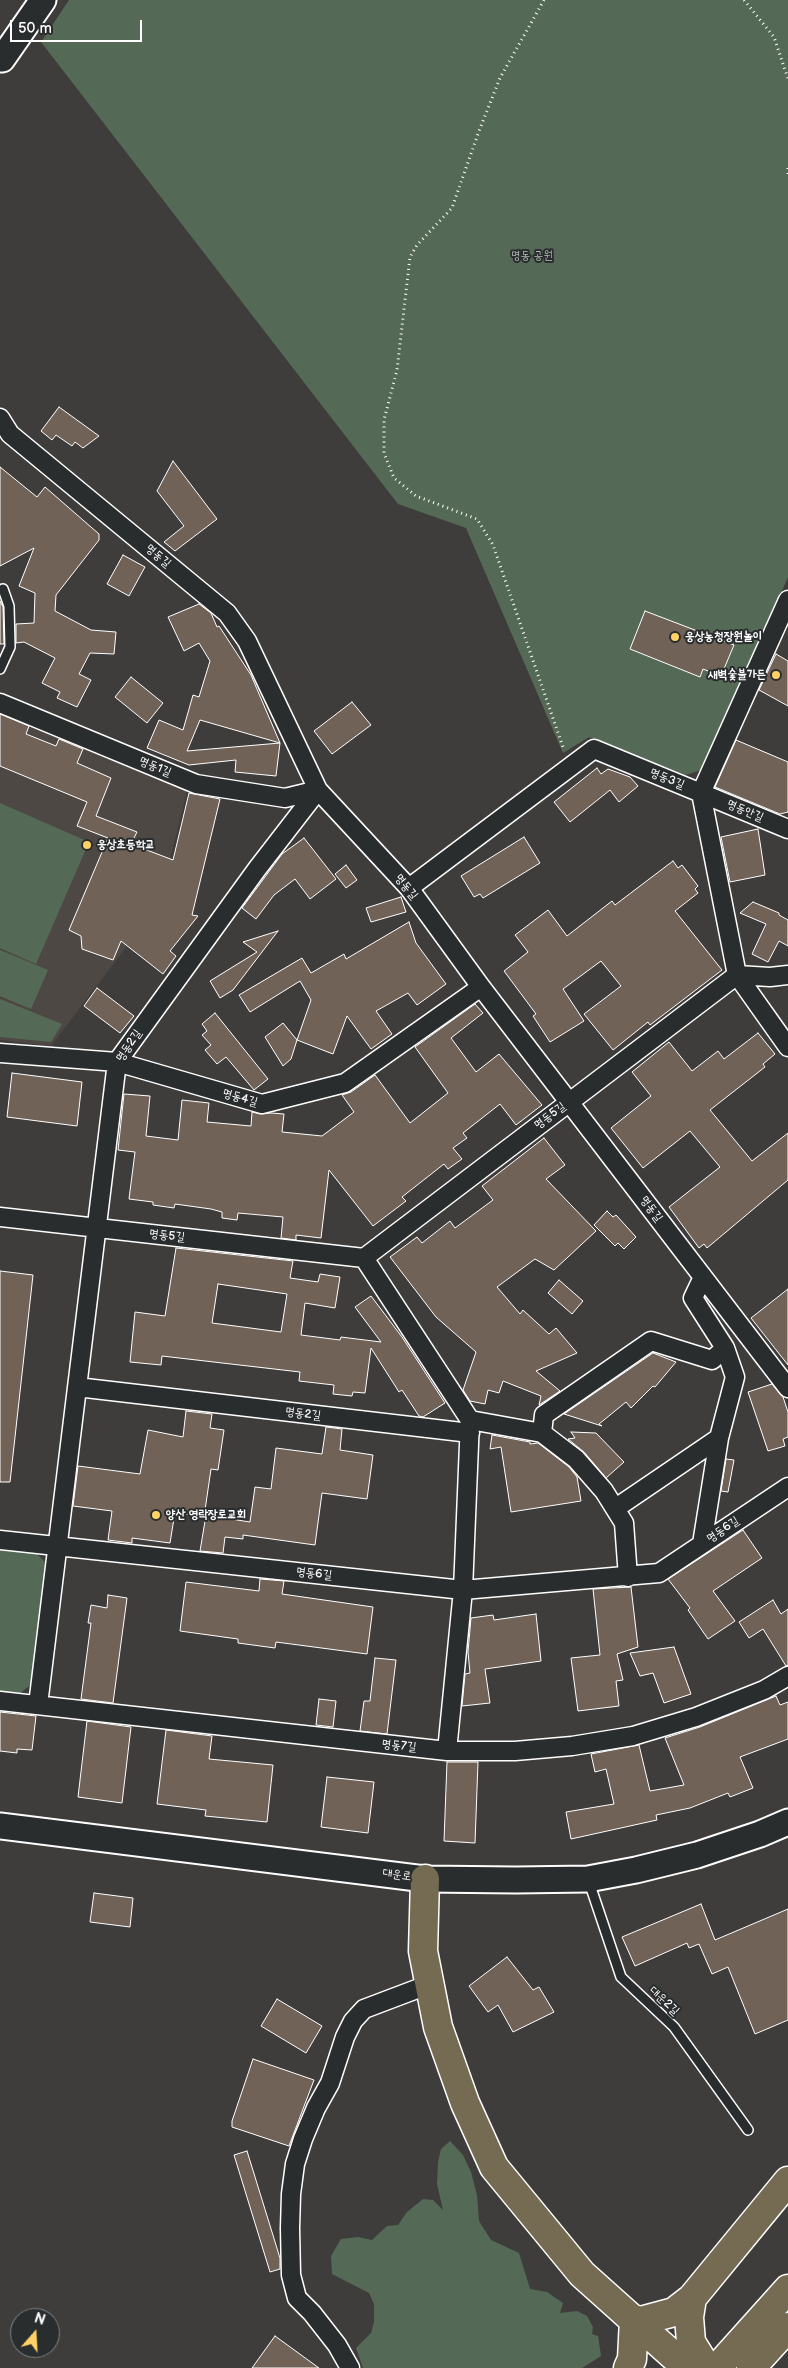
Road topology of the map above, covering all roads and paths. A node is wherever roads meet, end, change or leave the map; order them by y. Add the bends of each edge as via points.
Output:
1 (28, 0) edge
2 (43, 0) edge
3 (544, 0) edge
4 (744, 0) edge
5 (1, 61) edge
6 (788, 80) edge
7 (788, 168) edge
8 (788, 178) edge
9 (0, 418) edge
10 (3, 589) dead end
11 (788, 600) edge
12 (0, 669) edge
13 (0, 703) edge
14 (570, 767) junction
15 (318, 790) junction
16 (701, 793) junction
17 (788, 830) edge
18 (409, 888) junction
19 (737, 975) junction
20 (788, 975) edge
21 (481, 987) junction
22 (788, 1047) edge
23 (0, 1053) edge
24 (117, 1062) junction
25 (568, 1101) junction
26 (0, 1217) edge
27 (96, 1228) junction
28 (364, 1258) junction
29 (703, 1277) junction
30 (725, 1348) junction
31 (77, 1387) junction
32 (788, 1388) edge
33 (470, 1427) junction
34 (542, 1433) junction
35 (719, 1438) junction
36 (788, 1487) edge
37 (616, 1508) junction
38 (0, 1540) edge
39 (702, 1544) junction
40 (57, 1546) junction
41 (628, 1577) junction
42 (463, 1590) junction
43 (788, 1676) edge
44 (0, 1701) edge
45 (38, 1705) junction
46 (447, 1751) junction
47 (788, 1822) edge
48 (0, 1826) edge
49 (425, 1879) junction
50 (588, 1879) junction
51 (430, 1984) junction
52 (748, 2130) dead end
53 (788, 2181) edge
54 (788, 2289) edge
55 (692, 2298) junction
56 (636, 2321) junction
57 (788, 2327) edge
58 (749, 2357) edge
59 (350, 2368) edge
60 (628, 2368) edge
61 (687, 2368) edge
62 (707, 2368) edge
63 (717, 2368) edge

1 - 5 street
2 - 5 street
3 - 14 path via 500,78 452,208 410,257 397,370 384,420 384,453 394,478 416,496 477,519 493,545
4 - 6 path via 774,37
7 - 8 path
9 - 15 street, 명동길 via 10,434 227,613 247,641
10 - 12 lane via 9,606 10,647
11 - 16 street
13 - 15 street, 명동1길 via 196,784 285,798
14 - 16 street, 명동3길 via 594,749
14 - 18 street, 명동3길
15 - 18 street, 명동길
15 - 24 street, 명동2길
16 - 17 street, 명동안길
16 - 19 street
18 - 21 street, 명동길
19 - 20 street
19 - 22 street
19 - 25 street, 명동5길
21 - 24 street, 명동4길 via 345,1083 262,1104
21 - 25 street, 명동길
23 - 24 street, 명동4길
24 - 27 street, 명동2길
25 - 28 street, 명동5길
25 - 29 street, 명동길
26 - 27 street, 명동5길
27 - 28 street, 명동5길
27 - 31 street, 명동2길
28 - 33 street
29 - 30 street via 693,1298
29 - 32 street, 명동길
30 - 34 street via 712,1360 651,1341 544,1415
30 - 35 street via 735,1376
31 - 33 street, 명동2길
31 - 40 street, 명동2길
33 - 34 street
33 - 42 street
34 - 37 street via 576,1459
35 - 37 street
35 - 39 street
36 - 39 street, 명동6길
37 - 41 street via 624,1523
38 - 40 street, 명동6길
39 - 41 street, 명동6길 via 659,1573
40 - 42 street, 명동6길
40 - 45 street, 명동2길
41 - 42 street, 명동6길
42 - 46 street
43 - 46 street, 명동7길 via 764,1690 696,1717 633,1736 524,1750
44 - 45 street, 명동7길
45 - 46 street, 명동7길
47 - 50 street, 대운로 via 697,1855
48 - 49 street, 대운로
49 - 50 street, 대운로
49 - 51 highway via 423,1951
50 - 52 lane, 대운2길 via 620,1977 674,2027
51 - 56 highway via 441,2035 465,2103 494,2167 582,2274
51 - 59 street via 364,2008 353,2021 295,2164 290,2228 291,2275 297,2298 337,2345
53 - 55 highway
54 - 58 highway
55 - 56 highway via 674,2312
55 - 62 highway via 688,2317 691,2342
56 - 60 highway
56 - 61 highway
57 - 58 highway
58 - 63 highway

